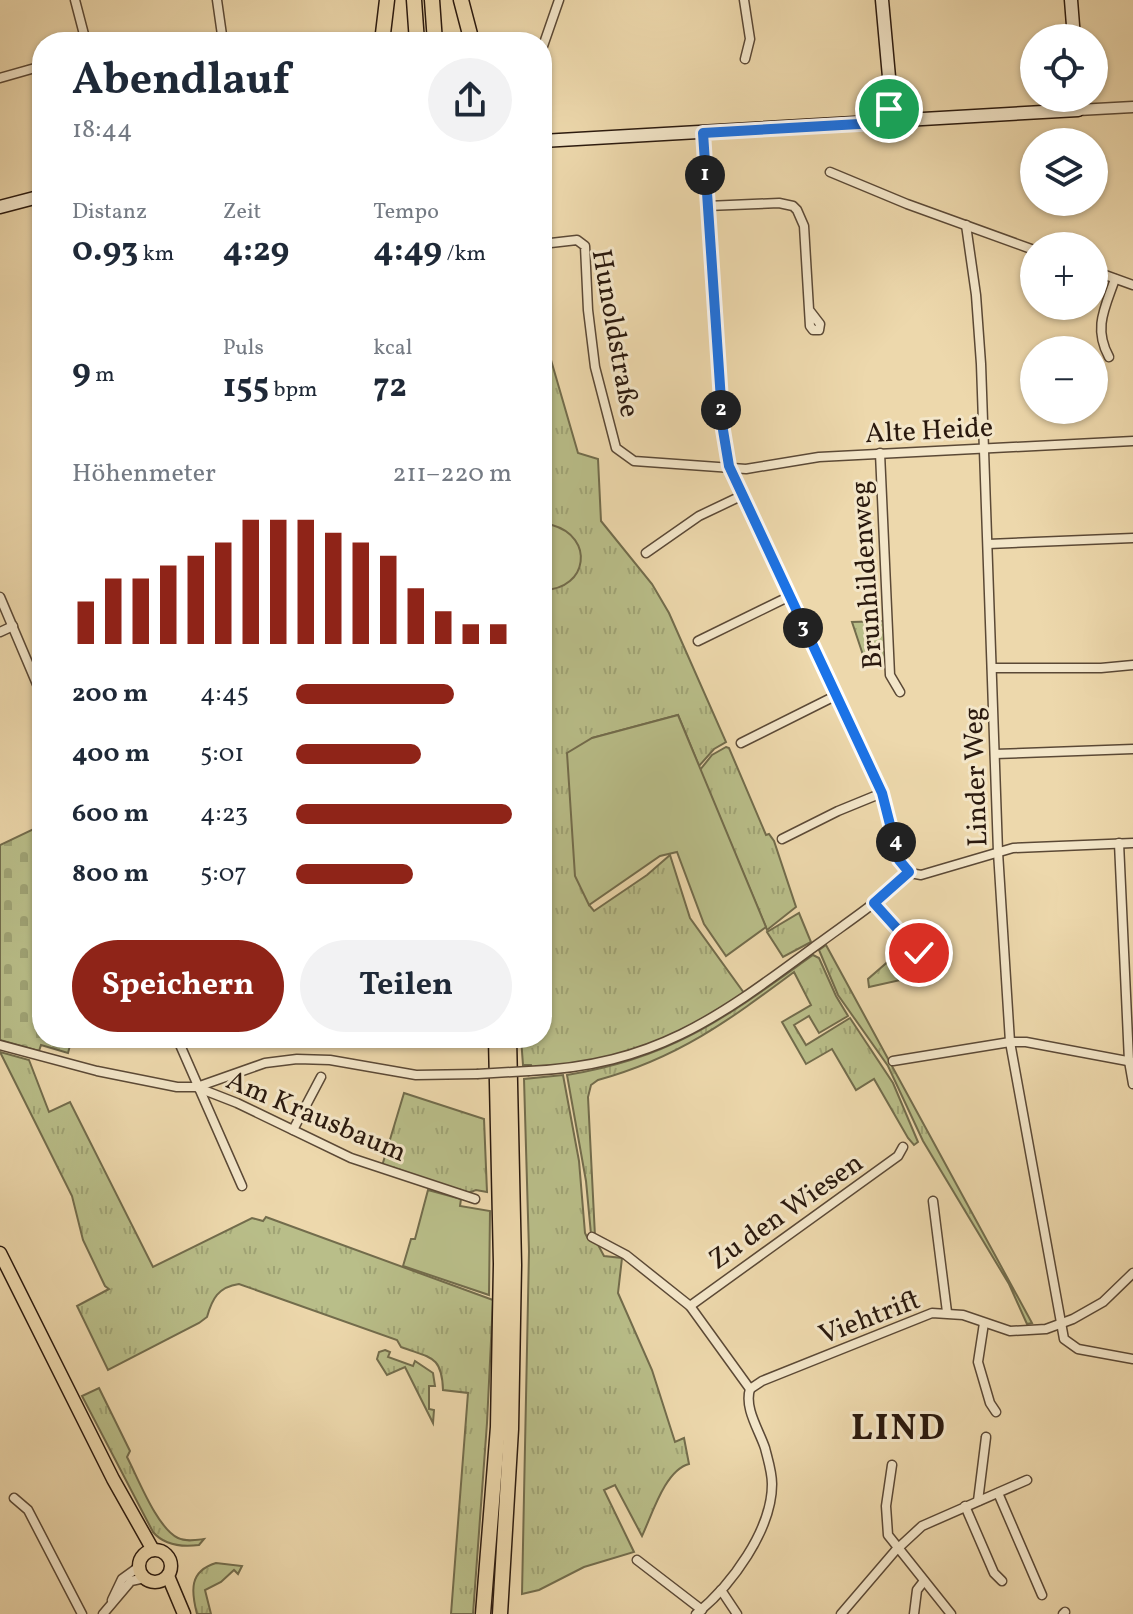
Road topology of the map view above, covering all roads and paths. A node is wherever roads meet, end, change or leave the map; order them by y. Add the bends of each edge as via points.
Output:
1 (75, 0) edge
2 (217, 0) edge
3 (387, 0) edge
4 (414, 0) edge
5 (432, 0) edge
6 (461, 0) edge
7 (559, 0) edge
8 (744, 0) edge
9 (882, 0) edge
10 (1071, 0) edge
11 (1073, 24) edge
12 (83, 32) edge
13 (222, 32) edge
14 (383, 32) edge
15 (416, 32) edge
16 (434, 32) edge
17 (469, 32) edge
18 (548, 32) edge
19 (745, 59) dead end
20 (32, 69) edge
21 (0, 78) edge
22 (890, 88) junction
23 (1108, 106) edge
24 (1133, 107) edge
25 (1020, 110) edge
26 (908, 121) junction
27 (877, 123) junction
28 (703, 133) junction
29 (552, 141) edge
30 (830, 172) dead end
31 (32, 199) edge
32 (707, 206) junction
33 (0, 207) edge
34 (966, 225) junction
35 (552, 243) edge
36 (1020, 245) edge
37 (1108, 276) edge
38 (1115, 279) junction
39 (1133, 285) edge
40 (810, 311) dead end
41 (1109, 357) dead end
42 (1133, 441) edge
43 (984, 448) junction
44 (880, 453) junction
45 (729, 466) junction
46 (741, 496) junction
47 (1133, 538) edge
48 (988, 544) junction
49 (646, 553) dead end
50 (0, 597) edge
51 (788, 597) junction
52 (13, 626) junction
53 (0, 632) edge
54 (698, 641) dead end
55 (1133, 665) edge
56 (992, 668) junction
57 (32, 672) edge
58 (900, 692) dead end
59 (835, 696) junction
60 (741, 743) dead end
61 (1133, 749) edge
62 (995, 754) junction
63 (882, 793) junction
64 (782, 839) dead end
65 (1119, 843) junction
66 (1133, 843) edge
67 (998, 852) junction
68 (909, 872) junction
69 (874, 903) junction
70 (920, 978) dead end
71 (1010, 1042) junction
72 (0, 1045) edge
73 (181, 1048) edge
74 (496, 1048) edge
75 (509, 1048) edge
76 (893, 1061) dead end
77 (1131, 1062) edge
78 (321, 1077) dead end
79 (1133, 1084) edge
80 (196, 1087) junction
81 (293, 1130) junction
82 (903, 1147) dead end
83 (242, 1186) dead end
84 (475, 1199) dead end
85 (933, 1201) dead end
86 (592, 1237) dead end
87 (0, 1253) edge
88 (1133, 1273) edge
89 (690, 1306) junction
90 (947, 1312) junction
91 (984, 1323) junction
92 (1061, 1324) junction
93 (1133, 1359) edge
94 (750, 1389) junction
95 (996, 1412) dead end
96 (986, 1437) dead end
97 (892, 1465) dead end
98 (1027, 1480) dead end
99 (998, 1493) junction
100 (14, 1498) dead end
101 (978, 1501) junction
102 (965, 1506) junction
103 (898, 1548) junction
104 (637, 1560) dead end
105 (151, 1568) junction
106 (924, 1581) junction
107 (1002, 1581) dead end
108 (721, 1590) junction
109 (1042, 1595) dead end
110 (699, 1612) edge
111 (82, 1614) edge
112 (103, 1614) edge
113 (176, 1614) edge
114 (184, 1614) edge
115 (483, 1614) edge
116 (500, 1614) edge
117 (737, 1614) edge
118 (841, 1614) edge
119 (914, 1614) edge
120 (951, 1614) edge

1 - 12 street
2 - 13 street
3 - 14 highway
4 - 15 highway
5 - 16 highway
6 - 17 highway
7 - 18 street
8 - 19 street via 750,39
9 - 22 main road
10 - 11 main road
20 - 21 street
22 - 26 main road via 896,109
22 - 27 main road via 889,109
23 - 24 street
25 - 26 main road
26 - 27 main road
27 - 28 main road
28 - 29 main road
28 - 32 street
30 - 34 street
31 - 33 main road
32 - 40 street via 779,203 797,210 804,226
32 - 45 street
34 - 36 street
34 - 43 street, Linder Weg via 976,295
35 - 45 street, Hunoldstraße via 577,240 585,246 591,339 616,448 649,464
37 - 38 street
38 - 39 street
38 - 41 street via 1101,322 1100,341
42 - 43 street, Alte Heide
43 - 44 street, Alte Heide
43 - 48 street, Linder Weg
44 - 45 street, Alte Heide via 746,469
44 - 58 street, Brunhildenweg via 890,675
45 - 46 street
46 - 49 street via 699,516
46 - 51 street
47 - 48 street
48 - 56 street, Linder Weg
50 - 52 street
51 - 54 street
51 - 59 street
52 - 53 street
52 - 57 street
55 - 56 street
56 - 62 street, Linder Weg
59 - 60 street
59 - 63 street
61 - 62 street
62 - 67 street, Linder Weg
63 - 64 street
63 - 68 street via 899,860
65 - 66 street
65 - 67 street
65 - 77 street
67 - 68 street via 921,875
67 - 71 street, Linder Weg
68 - 69 street
69 - 70 street via 922,958 926,968
69 - 80 street, bridge via 736,1003 681,1036 625,1058 564,1070 416,1075 297,1059 265,1063
71 - 76 street
71 - 77 street
71 - 92 street, Linder Weg
72 - 80 street, Am Krausbaum via 88,1069
73 - 80 street
74 - 115 highway via 498,1427
75 - 116 highway via 514,1265
77 - 79 street
78 - 81 street
80 - 81 street, Am Krausbaum
80 - 83 street
81 - 84 street, Am Krausbaum via 361,1162
82 - 89 street, Zu den Wiesen via 898,1156
85 - 90 street
86 - 89 street via 626,1255
87 - 105 main road via 113,1479
88 - 92 street, Viehtrift via 1103,1302
89 - 94 street
90 - 91 street, Viehtrift
90 - 94 street, Viehtrift via 915,1318
91 - 92 street, Viehtrift via 1017,1332
91 - 95 street via 978,1362
92 - 93 street via 1072,1347
94 - 108 street via 749,1405 772,1473 771,1498 747,1555
96 - 101 street
97 - 103 street via 886,1521
98 - 99 street
99 - 101 street
99 - 109 street
100 - 111 street via 28,1510
101 - 102 street
102 - 103 street via 927,1523
102 - 107 street
103 - 106 street
103 - 118 street
104 - 110 street
105 - 112 street via 122,1579
105 - 113 main road
105 - 114 main road
106 - 119 street via 917,1590
106 - 120 street
108 - 110 street
108 - 117 street

